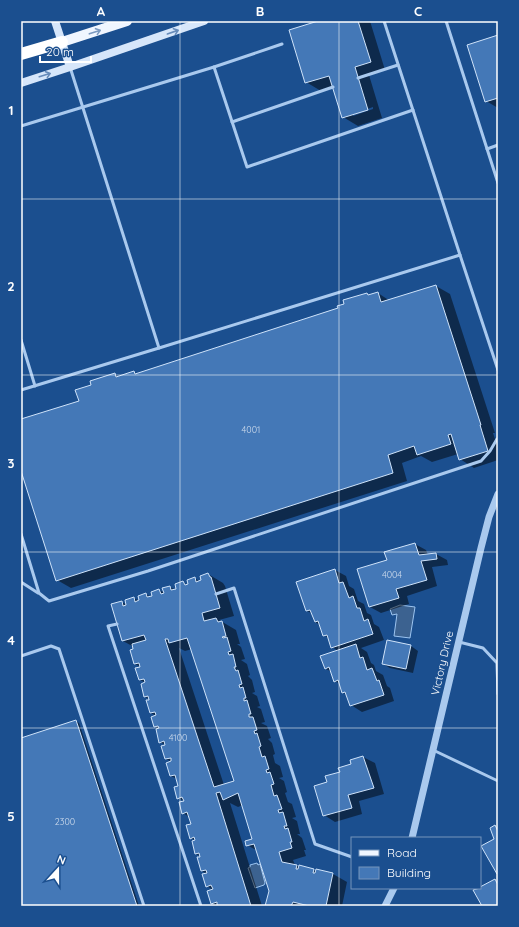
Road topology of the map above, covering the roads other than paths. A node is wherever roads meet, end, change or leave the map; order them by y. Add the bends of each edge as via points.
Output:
1 (55, 21) edge
2 (127, 21) edge
3 (204, 21) edge
4 (384, 21) edge
5 (446, 21) edge
6 (62, 42) junction
7 (282, 44) dead end
8 (21, 54) edge
9 (398, 65) junction
10 (214, 67) junction
11 (70, 68) junction
12 (358, 78) dead end
13 (21, 83) edge
14 (333, 87) dead end
15 (82, 108) junction
16 (413, 110) junction
17 (232, 122) junction
18 (21, 126) edge
19 (498, 146) edge
20 (487, 149) junction
21 (498, 183) edge
22 (460, 255) junction
23 (21, 340) edge
24 (159, 348) junction
25 (498, 370) edge
26 (35, 386) junction
27 (21, 390) edge
28 (498, 439) edge
29 (497, 497) edge
30 (21, 534) edge
31 (21, 582) edge
32 (39, 593) junction
33 (216, 594) dead end
34 (117, 624) dead end
35 (458, 642) junction
36 (21, 656) edge
37 (498, 694) edge
38 (433, 750) junction
39 (498, 781) edge
40 (412, 837) edge
41 (351, 857) edge
42 (394, 889) edge
43 (144, 906) edge
44 (201, 906) edge
45 (385, 906) edge

1 - 6 main road
6 -> 2 main road
11 -> 3 main road
4 - 9 lane
5 - 20 lane
6 - 8 highway
6 - 11 main road
7 - 10 lane
9 - 12 lane
9 - 16 lane
10 - 15 lane
10 - 17 lane
13 -> 11 main road
11 - 15 lane
14 - 17 lane
15 - 18 lane
15 - 24 lane
16 - 17 lane via 246,167
16 - 22 lane
19 - 20 lane
20 - 21 lane
22 - 24 lane
22 - 25 lane
23 - 26 lane
24 - 26 lane
26 - 27 lane
28 - 32 lane via 481,461 49,601
29 - 35 street, Victory Drive via 488,517
30 - 32 lane
31 - 32 lane
33 - 41 lane via 234,588 315,844
34 - 44 lane via 108,626
35 - 37 lane via 483,648 497,663
35 - 38 street, Victory Drive
36 - 43 lane via 51,646 59,650
38 - 39 lane
38 - 40 street, Victory Drive
42 - 45 street

